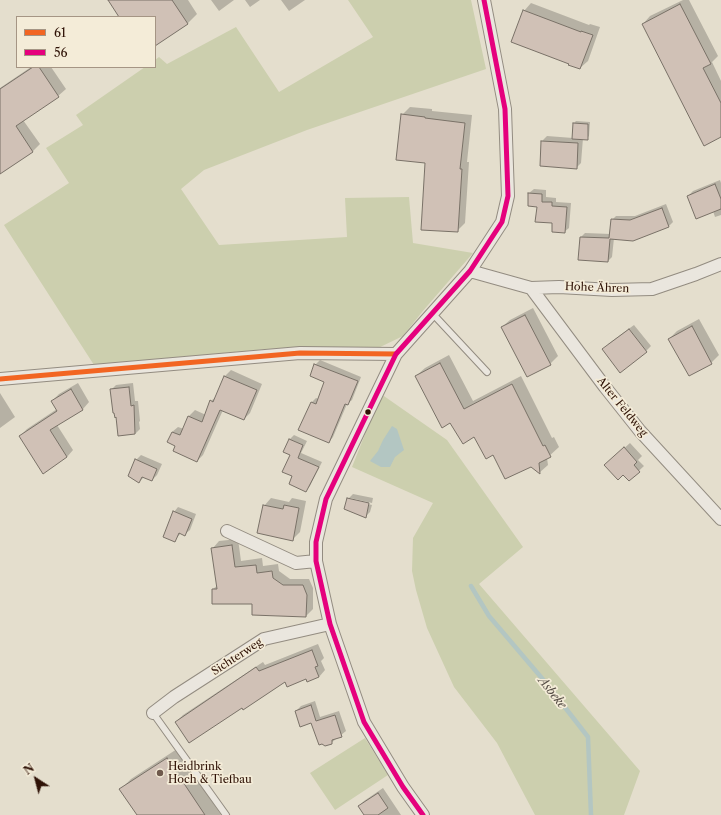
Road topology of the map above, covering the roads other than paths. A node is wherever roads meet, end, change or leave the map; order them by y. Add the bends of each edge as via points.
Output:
1 (484, 0) edge
2 (721, 264) edge
3 (470, 271) junction
4 (531, 288) junction
5 (432, 313) junction
6 (396, 354) junction
7 (487, 372) dead end
8 (0, 379) edge
9 (721, 519) edge
10 (227, 531) dead end
11 (316, 561) junction
12 (330, 624) junction
13 (153, 713) joint
14 (226, 815) edge
15 (423, 815) edge

1 - 3 street via 505,109 508,196 502,222
2 - 4 street, Hohe Ähren via 652,289
3 - 4 street, Hohe Ähren
3 - 5 street
4 - 9 street, Alter Feldweg via 640,430
5 - 6 street
5 - 7 lane
6 - 8 street via 300,353
6 - 11 street via 326,499 316,542
10 - 11 street via 296,563
11 - 12 street
12 - 13 street, Sichterweg via 264,639
12 - 15 street via 364,722
13 - 14 lane

